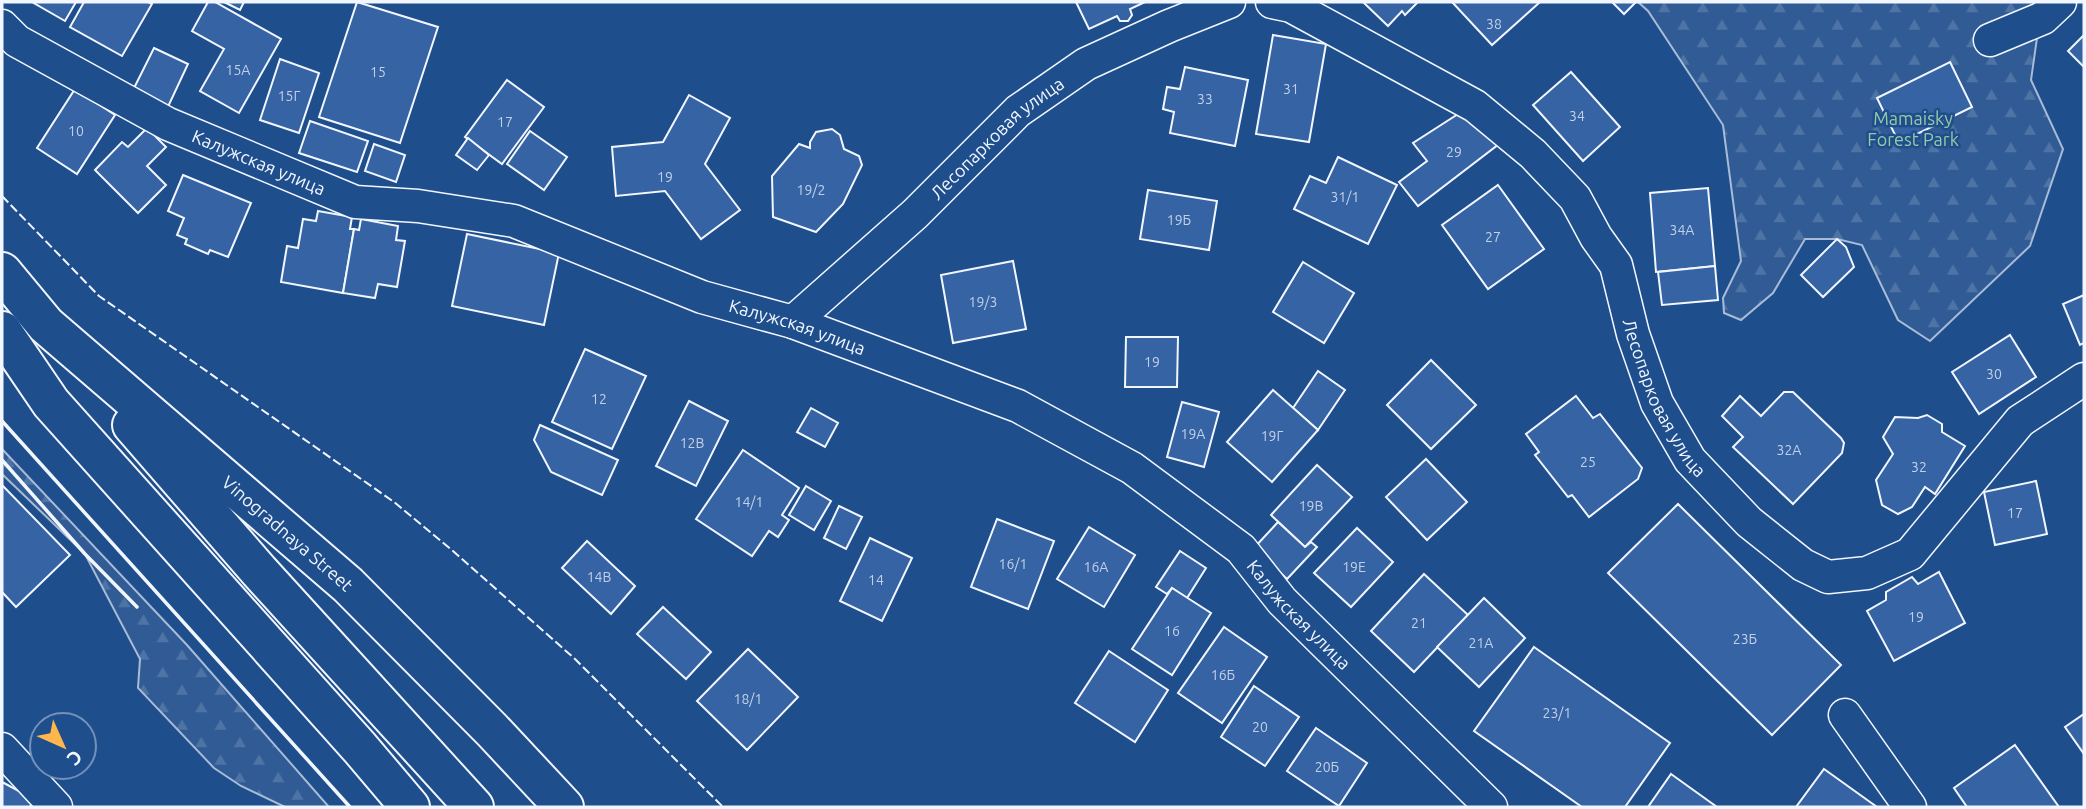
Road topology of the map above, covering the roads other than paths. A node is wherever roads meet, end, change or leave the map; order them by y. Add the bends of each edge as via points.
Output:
1 (1229, 2) edge
2 (1272, 2) edge
3 (2060, 2) edge
4 (2, 26) edge
5 (1990, 40) dead end
6 (2, 272) edge
7 (793, 322) junction
8 (46, 325) junction
9 (2, 331) edge
10 (2084, 379) edge
11 (1845, 715) dead end
12 (2, 748) edge
13 (56, 807) edge
14 (410, 807) edge
15 (474, 807) edge
16 (564, 807) edge
17 (1492, 807) edge
18 (1910, 807) edge

1 - 7 street, Лесопарковая улица via 1087,64 1018,111 915,214
2 - 10 street, Лесопарковая улица via 1291,6 1475,106 1534,154 1575,198 1616,265 1657,402 1690,460 1749,522 1803,565 1828,577 1867,573 1910,554 2020,421
3 - 5 street via 2043,18
4 - 7 street, Калужская улица via 17,41 168,124 355,202 418,205 514,221 702,297
6 - 8 main road, Vinogradnaya Street
7 - 17 street, Калужская улица via 1018,406 1132,468 1241,549 1282,601
8 - 15 main road via 259,571
8 - 16 main road, Vinogradnaya Street via 348,585
9 - 14 main road via 51,403
11 - 18 street
12 - 13 street

